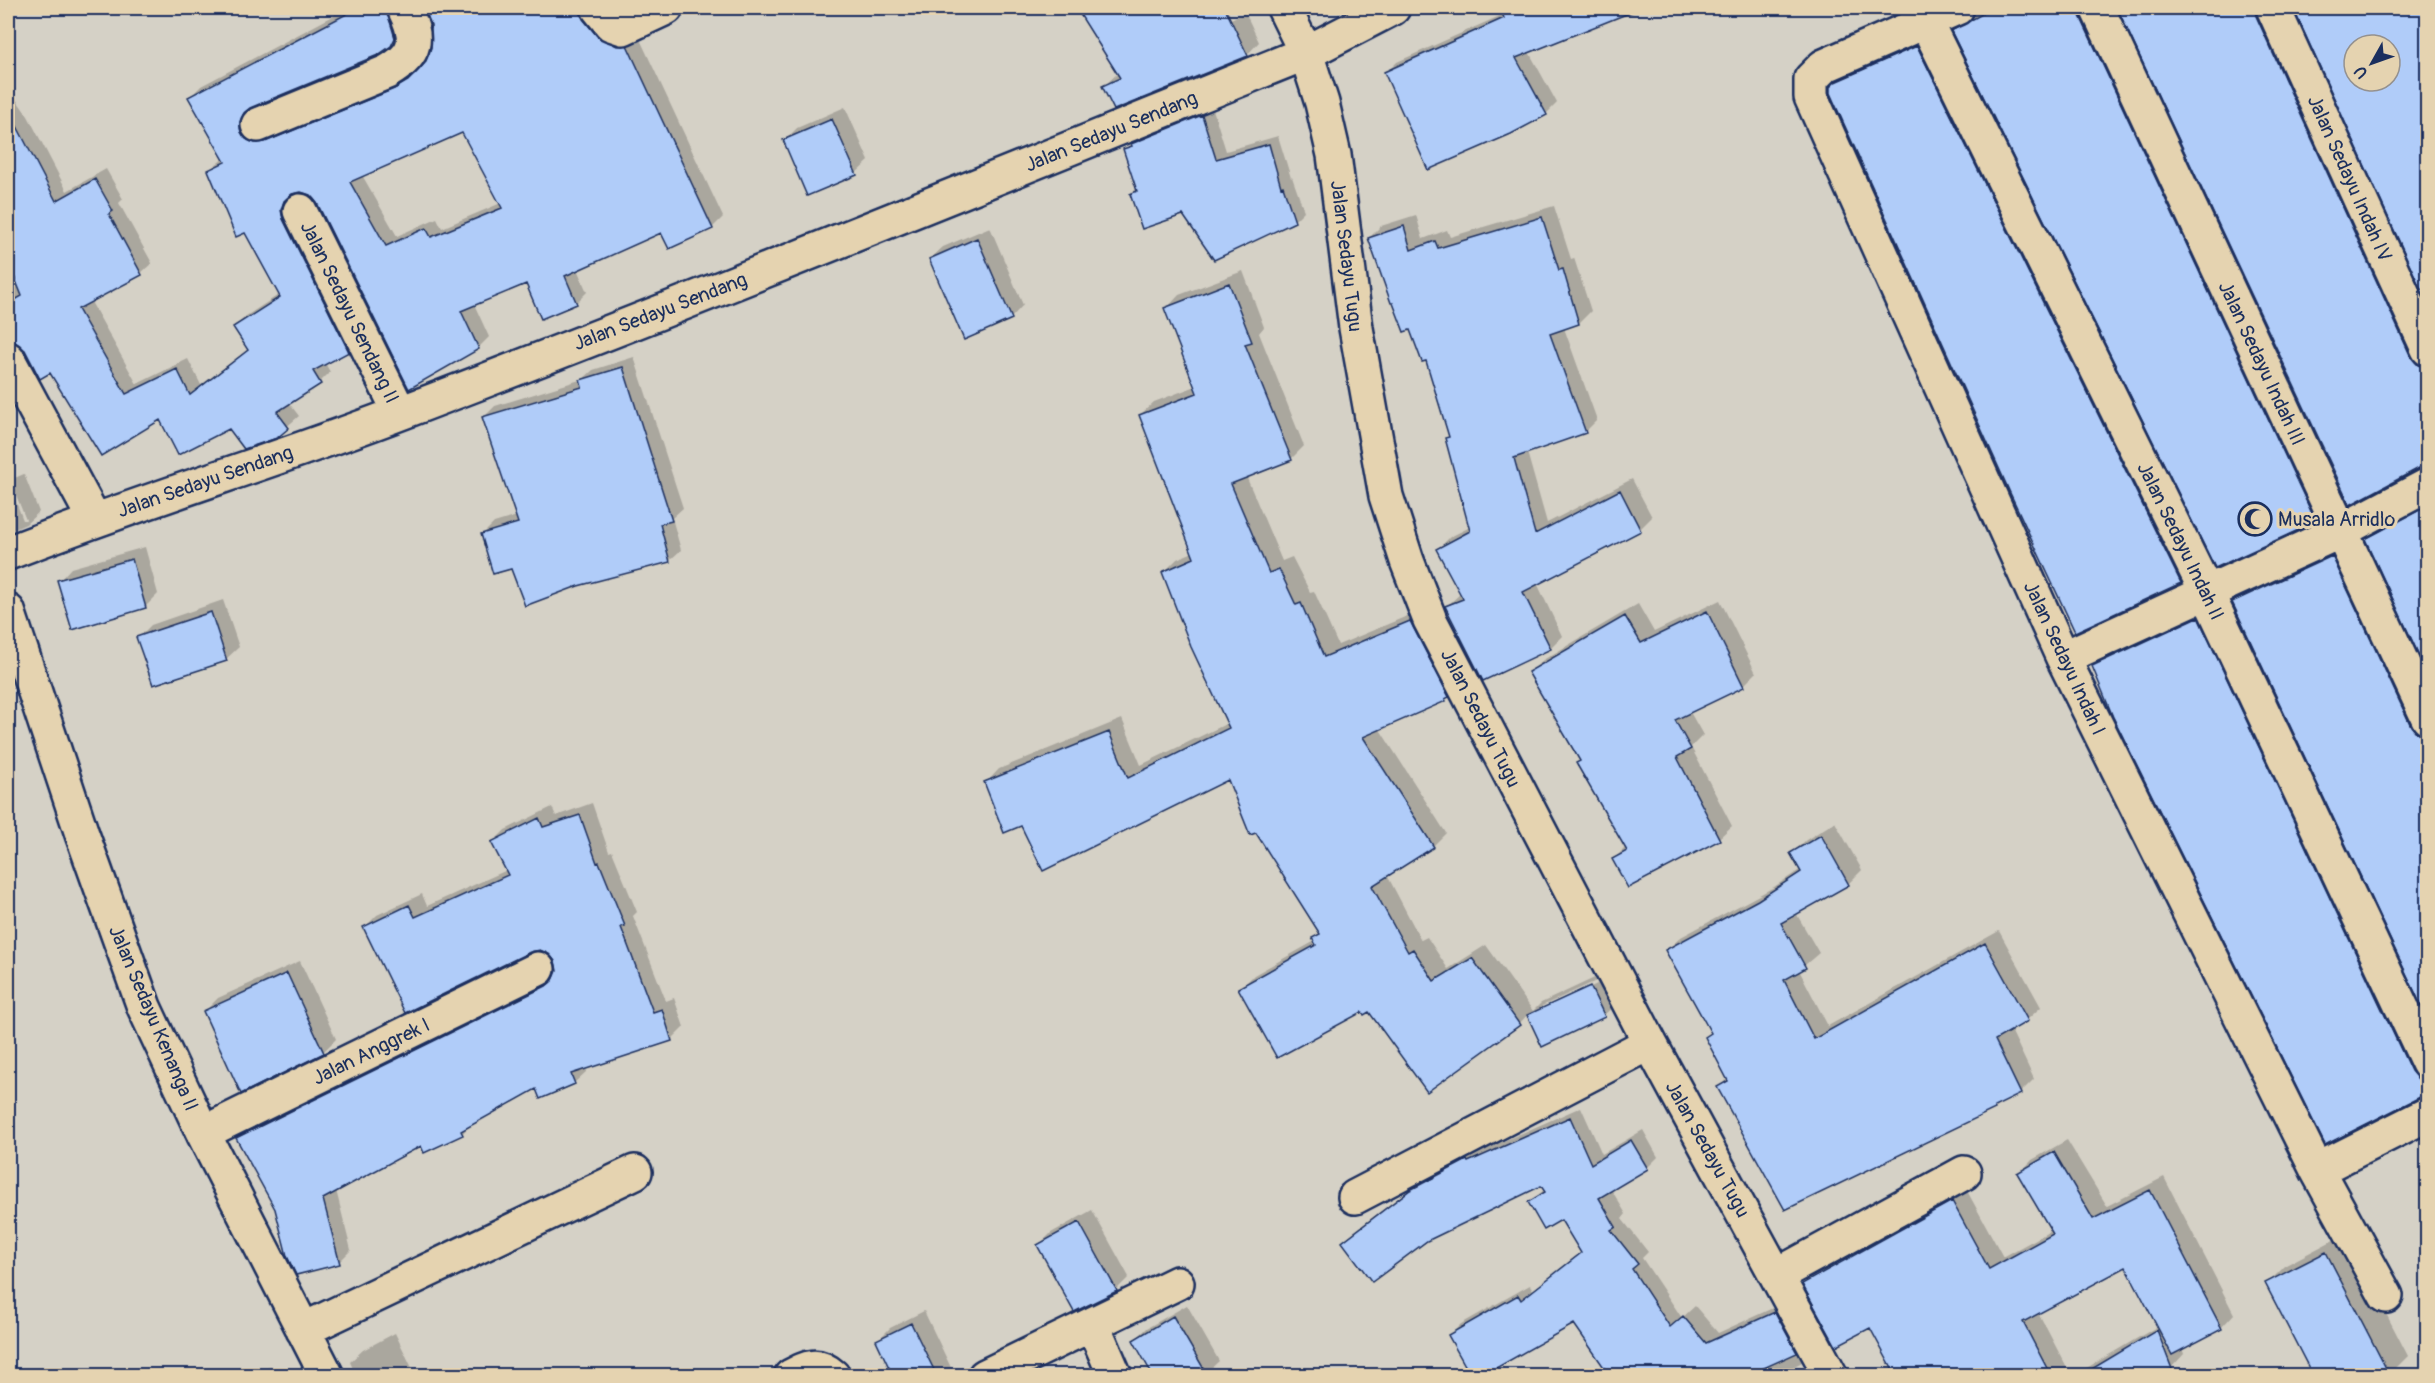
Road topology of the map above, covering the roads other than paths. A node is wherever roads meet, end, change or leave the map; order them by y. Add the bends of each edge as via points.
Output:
1 (404, 8) edge
2 (598, 8) edge
3 (666, 8) edge
4 (1284, 8) edge
5 (1393, 8) edge
6 (1958, 8) edge
7 (2097, 8) edge
8 (2273, 8) edge
9 (1926, 22) junction
10 (1306, 53) junction
11 (258, 125) dead end
12 (300, 211) dead end
13 (2427, 349) edge
14 (8, 359) edge
15 (400, 413) junction
16 (2427, 485) edge
17 (94, 519) junction
18 (2341, 531) junction
19 (8, 553) edge
20 (2207, 593) junction
21 (8, 611) edge
22 (2063, 658) junction
23 (2427, 718) edge
24 (538, 969) dead end
25 (1650, 1043) junction
26 (2427, 1063) edge
27 (2427, 1114) edge
28 (203, 1133) junction
29 (2318, 1170) junction
30 (634, 1172) dead end
31 (1964, 1173) dead end
32 (1355, 1197) dead end
33 (1777, 1275) junction
34 (1178, 1282) dead end
35 (2386, 1296) dead end
36 (1093, 1325) junction
37 (303, 1330) junction
38 (327, 1376) edge
39 (791, 1376) edge
40 (833, 1376) edge
41 (985, 1376) edge
42 (1115, 1376) edge
43 (1831, 1376) edge

1 - 11 street via 414,28 414,46 399,65
2 - 3 street via 610,24 622,28
4 - 10 street, Jalan Sedayu Tugu
5 - 10 street, Jalan Sedayu Sendang
6 - 9 street, Jalan Sedayu Indah I
7 - 18 street, Jalan Sedayu Indah III
8 - 13 street, Jalan Sedayu Indah IV
9 - 20 street, Jalan Sedayu Indah II
9 - 22 street, Jalan Sedayu Indah I via 1824,66 1811,79 1809,89
10 - 15 street, Jalan Sedayu Sendang
10 - 25 street, Jalan Sedayu Tugu via 1323,103 1334,155 1356,328 1386,496 1407,561 1430,620
12 - 15 street, Jalan Sedayu Sendang II
14 - 17 street
15 - 17 street, Jalan Sedayu Sendang
16 - 18 street
17 - 19 street, Jalan Sedayu Sendang
18 - 20 street
18 - 23 street, Jalan Sedayu Indah III
20 - 22 street
20 - 26 street, Jalan Sedayu Indah II
21 - 28 street, Jalan Sedayu Kenanga II via 144,1007
22 - 29 street, Jalan Sedayu Indah I
24 - 28 street, Jalan Anggrek I
25 - 32 street
25 - 33 street, Jalan Sedayu Tugu
27 - 29 street
28 - 37 street, Jalan Sedayu Kenanga II
29 - 35 street, Jalan Sedayu Indah I
30 - 37 street
31 - 33 street
33 - 43 street, Jalan Sedayu Tugu
34 - 36 street
36 - 41 street
36 - 42 street
37 - 38 street, Jalan Sedayu Kenanga II
39 - 40 street via 814,1366 823,1367

